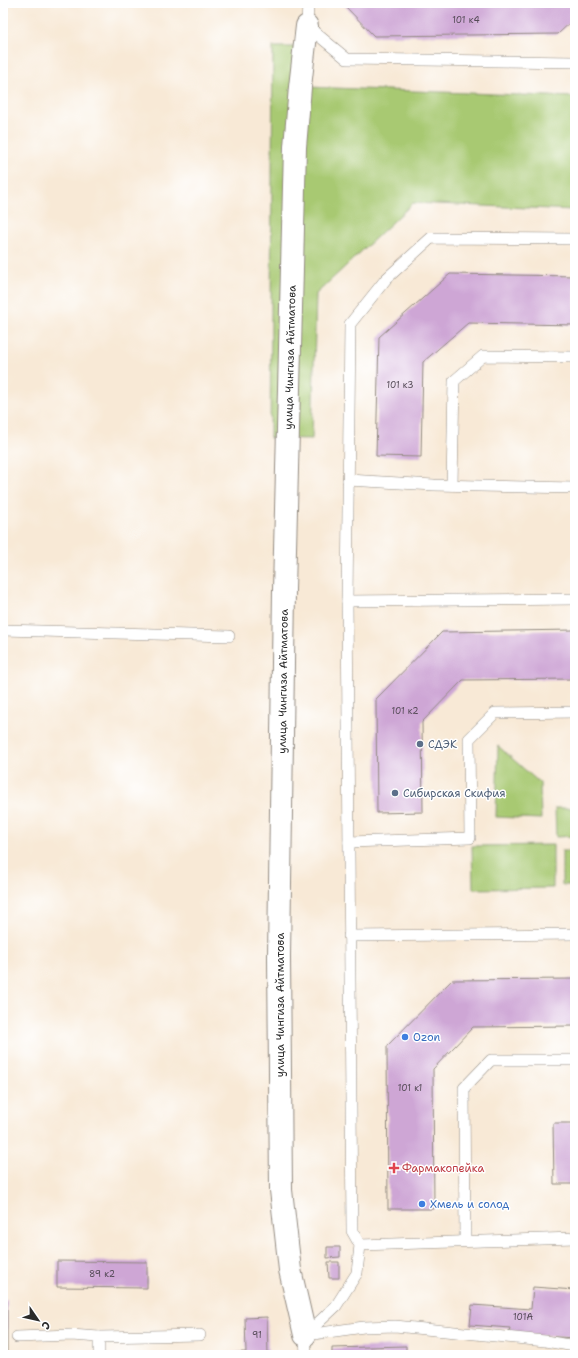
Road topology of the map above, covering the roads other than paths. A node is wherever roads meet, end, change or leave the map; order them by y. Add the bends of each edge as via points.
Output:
1 (308, 3) edge
2 (307, 26) junction
3 (575, 62) edge
4 (575, 239) edge
5 (575, 357) edge
6 (348, 480) junction
7 (452, 485) junction
8 (575, 488) edge
9 (575, 599) edge
10 (347, 602) junction
11 (3, 630) edge
12 (229, 636) dead end
13 (575, 712) edge
14 (349, 842) junction
15 (575, 934) edge
16 (350, 936) junction
17 (575, 1060) edge
18 (575, 1238) edge
19 (465, 1241) junction
20 (360, 1245) junction
21 (200, 1335) dead end
22 (99, 1336) junction
23 (18, 1337) dead end
24 (305, 1345) edge
25 (575, 1346) edge
26 (99, 1355) edge

1 - 2 lane
2 - 3 lane via 347,59
2 - 24 street, улица Чингиза Айтматова via 295,147 284,590 279,957 281,1190 290,1270
4 - 6 lane via 431,238 386,279 350,324
5 - 7 lane via 483,356 454,381
6 - 7 lane
6 - 10 lane
7 - 8 lane
9 - 10 lane
10 - 14 lane
11 - 12 lane
13 - 14 lane via 495,713 469,739 470,838
14 - 16 lane
15 - 16 lane
16 - 20 lane via 352,1231
17 - 19 lane via 490,1060 464,1088
18 - 19 lane
19 - 20 lane
20 - 24 lane via 357,1273 336,1306
21 - 22 lane
22 - 23 lane
22 - 26 lane
24 - 25 lane via 364,1327 395,1326

